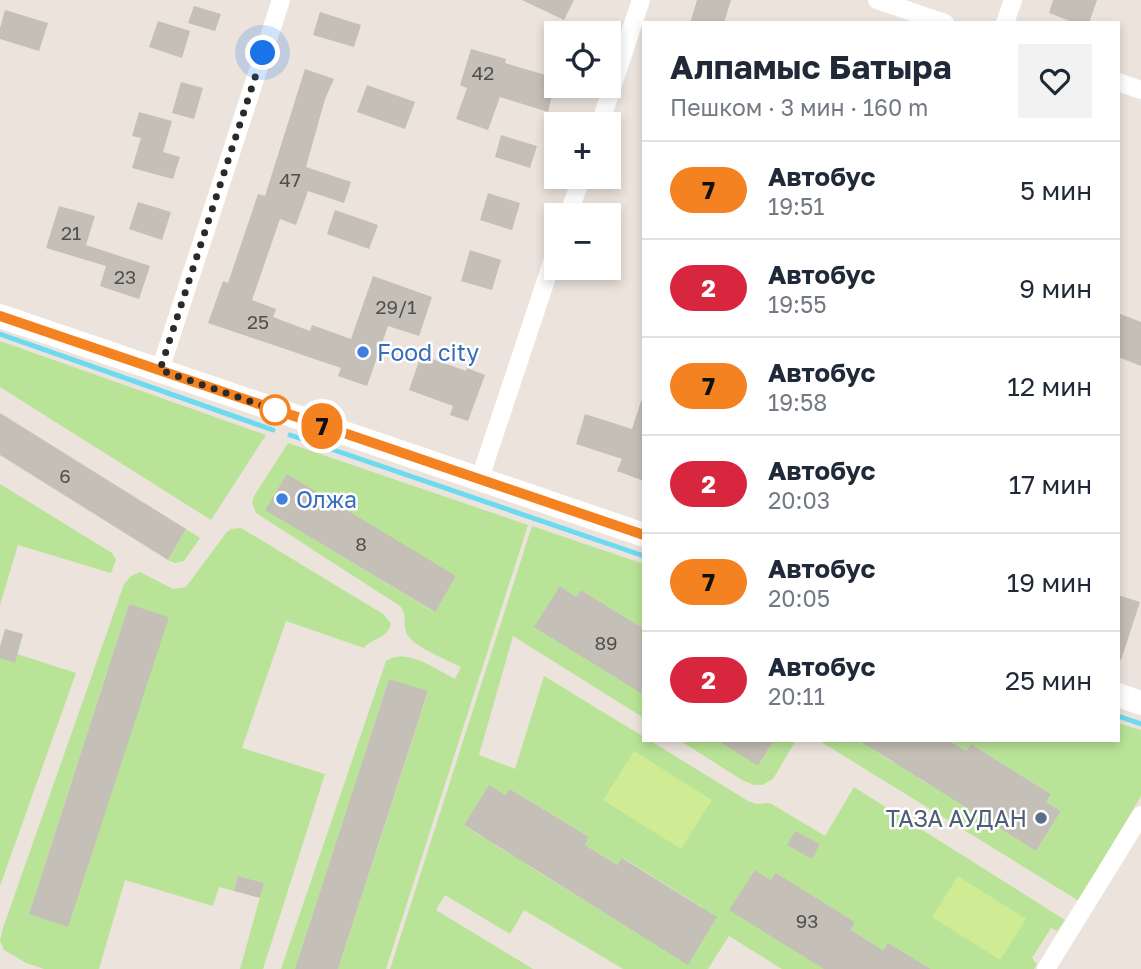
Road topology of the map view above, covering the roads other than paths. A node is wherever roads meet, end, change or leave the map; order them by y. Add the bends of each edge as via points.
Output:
1 (281, 0) edge
2 (641, 0) edge
3 (877, 0) edge
4 (1013, 0) edge
5 (939, 21) edge
6 (1006, 21) edge
7 (1120, 83) edge
8 (1141, 90) edge
9 (604, 112) edge
10 (546, 280) edge
11 (0, 316) edge
12 (160, 370) junction
13 (479, 481) junction
14 (642, 534) edge
15 (1120, 696) edge
16 (1141, 703) edge
17 (1141, 815) edge
18 (1046, 969) edge

1 - 12 street
2 - 9 street
3 - 5 street
4 - 6 street
7 - 8 street
10 - 13 street
11 - 12 main road
12 - 13 main road
13 - 14 main road
15 - 16 main road
17 - 18 street

